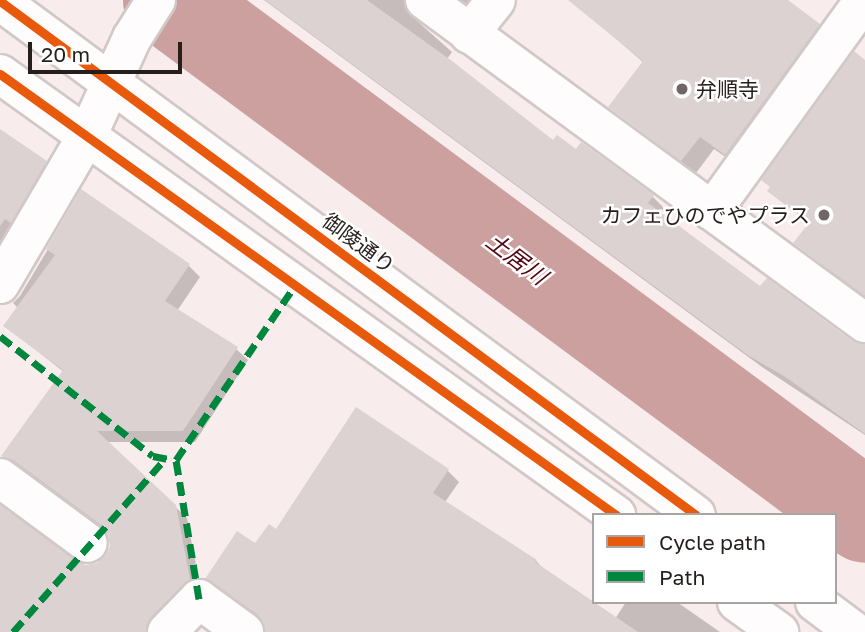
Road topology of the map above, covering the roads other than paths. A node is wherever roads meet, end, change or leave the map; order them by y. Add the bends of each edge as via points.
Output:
1 (425, 0) edge
2 (496, 0) edge
3 (864, 0) edge
4 (0, 1) edge
5 (151, 7) edge
6 (469, 34) junction
7 (0, 74) edge
8 (112, 82) junction
9 (88, 134) junction
10 (712, 211) junction
11 (0, 284) edge
12 (865, 323) edge
13 (0, 478) edge
14 (613, 513) edge
15 (693, 513) edge
16 (88, 544) dead end
17 (740, 604) edge
18 (817, 604) edge
19 (167, 632) edge
20 (244, 632) edge
21 (779, 632) edge
22 (855, 632) edge

1 - 6 street
2 - 6 street
3 - 10 street
4 - 8 street, 御陵通り
5 - 8 street
6 - 10 street
7 - 9 street
8 - 9 street
8 - 15 street, 御陵通り
9 - 11 street
9 - 14 street
10 - 12 street
13 - 16 street
17 - 21 street
18 - 22 street
19 - 20 street via 199,599

